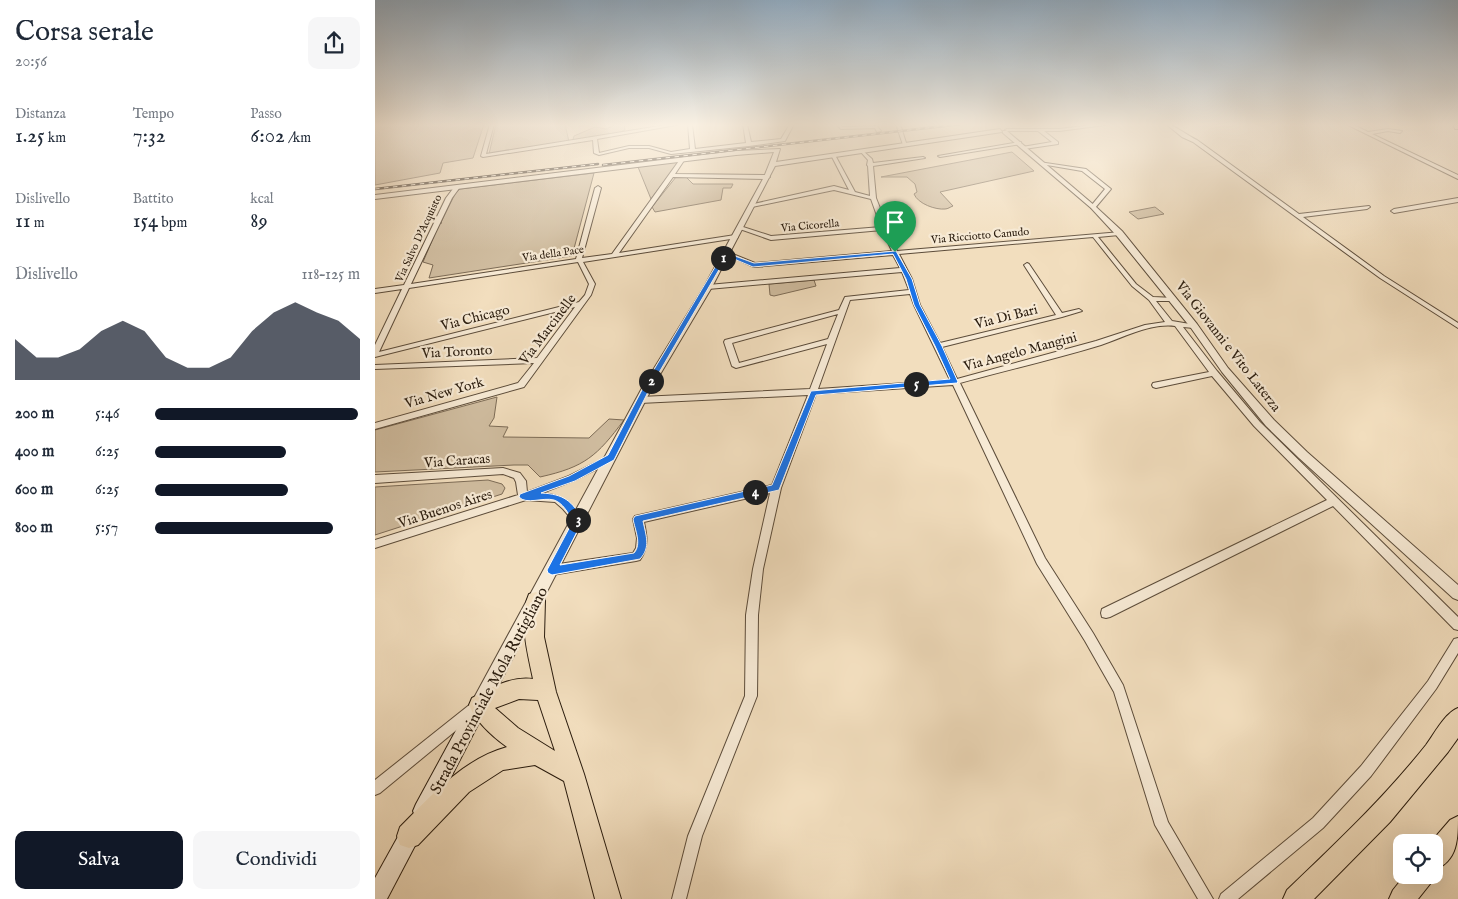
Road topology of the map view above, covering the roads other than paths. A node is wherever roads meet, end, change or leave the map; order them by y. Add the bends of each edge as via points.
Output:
1 (869, 165) edge
2 (627, 166) edge
3 (678, 166) edge
4 (773, 166) edge
5 (839, 166) edge
6 (1044, 166) edge
7 (1059, 166) edge
8 (1227, 166) edge
9 (1435, 166) edge
10 (672, 175) junction
11 (767, 177) junction
12 (1458, 177) edge
13 (457, 187) junction
14 (599, 188) dead end
15 (853, 193) junction
16 (375, 197) edge
17 (873, 198) junction
18 (1458, 200) edge
19 (751, 205) junction
20 (1367, 206) dead end
21 (1093, 207) junction
22 (1394, 211) dead end
23 (1298, 216) junction
24 (740, 228) junction
25 (885, 228) junction
26 (1119, 233) junction
27 (1094, 235) junction
28 (735, 236) junction
29 (895, 252) junction
30 (726, 253) junction
31 (615, 254) junction
32 (579, 259) junction
33 (1027, 266) dead end
34 (903, 270) junction
35 (409, 284) junction
36 (708, 287) junction
37 (375, 291) edge
38 (914, 292) junction
39 (1151, 299) junction
40 (1173, 299) junction
41 (581, 304) junction
42 (842, 311) junction
43 (1079, 311) dead end
44 (1060, 316) junction
45 (1174, 323) junction
46 (1194, 326) junction
47 (1458, 326) edge
48 (831, 341) junction
49 (939, 346) junction
50 (375, 354) edge
51 (540, 360) junction
52 (375, 367) edge
53 (1214, 373) junction
54 (954, 382) junction
55 (521, 385) joint
56 (1156, 385) dead end
57 (813, 392) junction
58 (640, 400) junction
59 (375, 426) edge
60 (611, 457) junction
61 (375, 479) edge
62 (776, 488) junction
63 (523, 497) junction
64 (1333, 502) junction
65 (578, 520) junction
66 (375, 544) edge
67 (552, 570) junction
68 (1458, 594) edge
69 (536, 600) junction
70 (1106, 613) dead end
71 (1458, 624) edge
72 (1458, 643) edge
73 (546, 692) junction
74 (479, 705) junction
75 (1458, 719) edge
76 (536, 754) junction
77 (573, 774) junction
78 (375, 788) edge
79 (1458, 828) edge
80 (409, 836) junction
81 (1443, 847) edge
82 (1414, 884) edge
83 (375, 899) edge
84 (608, 899) edge
85 (679, 899) edge
86 (1207, 899) edge
87 (1225, 899) edge
88 (1296, 899) edge
89 (1402, 899) edge

1 - 17 street
2 - 13 street
3 - 10 street
4 - 11 street, Strada Provinciale Mola Rutigliano
5 - 15 street
6 - 21 street, Via Giovanni e Vito Laterza
7 - 21 street via 1084,170 1108,189
8 - 23 street
9 - 12 street
10 - 11 street
10 - 31 street
11 - 19 street, Strada Provinciale Mola Rutigliano
13 - 16 street
13 - 35 street, Via Salvo D'Acquisto
14 - 32 street
15 - 17 street
15 - 19 street via 834,188
17 - 25 street
18 - 22 street
19 - 24 street, Strada Provinciale Mola Rutigliano
20 - 23 street
21 - 26 street, Via Giovanni e Vito Laterza
23 - 47 street via 1382,277
24 - 25 street, Via Cicorella via 771,238
24 - 28 street, Strada Provinciale Mola Rutigliano
25 - 29 street
26 - 27 street, Via Ricciotto Canudo
26 - 40 street, Via Giovanni e Vito Laterza
27 - 29 street, Via Ricciotto Canudo
27 - 39 street via 1134,285
28 - 30 street, Strada Provinciale Mola Rutigliano
28 - 31 street, Via della Pace
29 - 30 street, Via Ricciotto Canudo via 753,265
29 - 34 street
30 - 36 street, Strada Provinciale Mola Rutigliano
31 - 32 street, Via della Pace
32 - 35 street, Via della Pace
32 - 41 street, Via Marcinelle via 592,284
33 - 44 street
34 - 36 street
34 - 38 street
35 - 37 street, Via della Pace
35 - 50 street, Via Salvo D'Acquisto
36 - 58 street, Strada Provinciale Mola Rutigliano
38 - 42 street via 847,298
38 - 49 street via 917,305
39 - 40 street
39 - 45 street
40 - 46 street, Via Giovanni e Vito Laterza
41 - 50 street, Via Chicago
41 - 51 street, Via Marcinelle
42 - 48 street
42 - 48 street via 728,342 736,366
43 - 44 street, Via Di Bari
44 - 49 street, Via Di Bari
45 - 46 street, Via Angelo Mangini
45 - 53 street via 1198,348
45 - 54 street, Via Angelo Mangini via 1147,326 1099,344
46 - 68 street, Via Giovanni e Vito Laterza via 1225,370 1270,423
48 - 57 street
49 - 54 street
51 - 52 street, Via Toronto
51 - 55 street, Via Marcinelle
53 - 56 street
53 - 64 street via 1257,424
54 - 57 street, Via Angelo Mangini
54 - 86 street via 1041,561 1119,689 1162,825
55 - 59 street, Via New York
57 - 58 street, Via Angelo Mangini
57 - 62 street
58 - 60 street, Strada Provinciale Mola Rutigliano
60 - 63 street via 572,478
60 - 65 street, Strada Provinciale Mola Rutigliano
61 - 63 street, Via Caracas via 503,471 517,475
62 - 67 street via 638,519 643,543 637,556
62 - 85 street via 758,569 752,615 751,696 695,836
63 - 65 street via 555,497 567,504
63 - 66 street, Via Buenos Aires
64 - 70 street
64 - 71 street
65 - 67 street, Strada Provinciale Mola Rutigliano
67 - 69 street, Strada Provinciale Mola Rutigliano
69 - 73 highway via 534,637
69 - 74 street, Strada Provinciale Mola Rutigliano
72 - 87 street via 1432,685 1366,771 1318,823
73 - 74 highway via 531,687 507,690
73 - 77 highway
74 - 76 highway via 492,722
74 - 78 street
74 - 80 main road, Strada Provinciale Mola Rutigliano
75 - 88 highway via 1441,746 1370,826
76 - 77 highway
76 - 80 highway via 500,760 474,774 442,800
77 - 84 highway
79 - 81 highway
80 - 83 main road, Strada Provinciale Mola Rutigliano
82 - 89 highway

